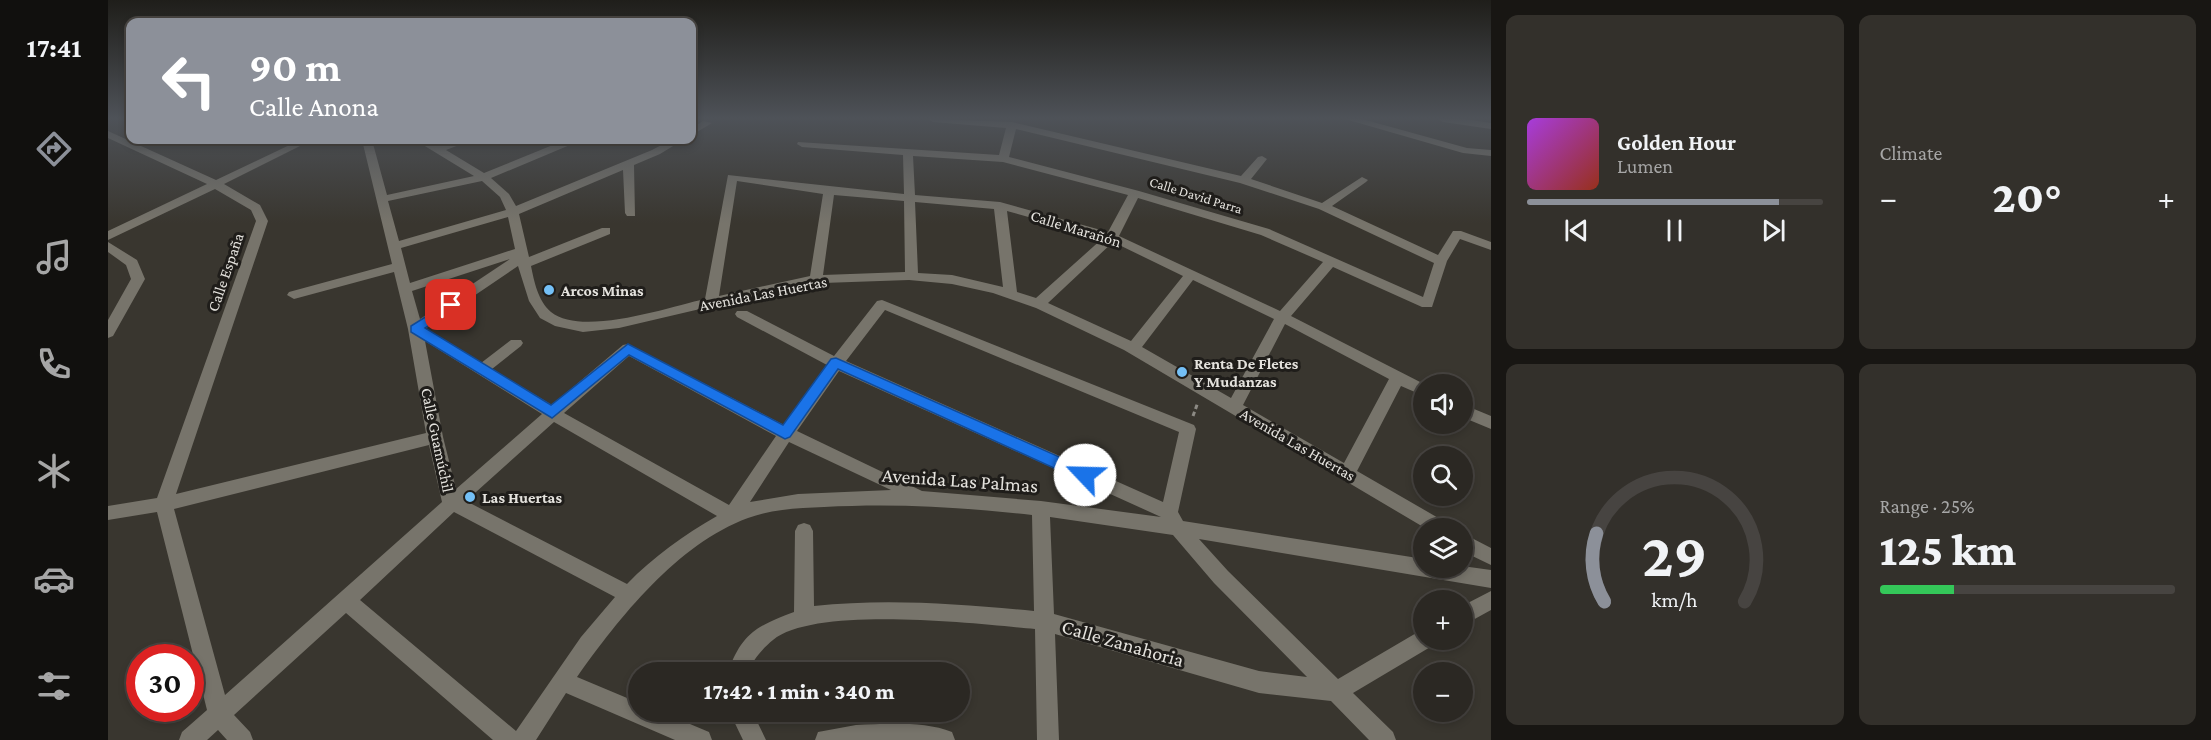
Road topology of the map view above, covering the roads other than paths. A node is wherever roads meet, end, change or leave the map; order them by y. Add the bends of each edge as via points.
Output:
1 (150, 154) edge
2 (279, 154) edge
3 (371, 154) edge
4 (444, 154) edge
5 (541, 154) edge
6 (650, 154) edge
7 (908, 154) edge
8 (929, 154) edge
9 (1004, 154) edge
10 (1132, 154) edge
11 (1003, 159) junction
12 (1262, 159) dead end
13 (628, 164) junction
14 (482, 178) junction
15 (1244, 180) junction
16 (1362, 180) dead end
17 (216, 184) junction
18 (829, 191) junction
19 (1135, 193) junction
20 (911, 197) junction
21 (383, 199) junction
22 (1000, 206) junction
23 (1323, 207) junction
24 (513, 212) junction
25 (631, 213) dead end
26 (606, 231) dead end
27 (108, 236) edge
28 (1112, 237) junction
29 (108, 246) edge
30 (395, 246) junction
31 (1491, 246) edge
32 (522, 258) junction
33 (1441, 261) junction
34 (1330, 262) junction
35 (400, 267) junction
36 (1192, 273) junction
37 (912, 276) junction
38 (816, 279) junction
39 (405, 288) junction
40 (1010, 292) junction
41 (294, 295) dead end
42 (711, 303) junction
43 (1039, 303) junction
44 (742, 314) dead end
45 (1282, 317) junction
46 (415, 329) junction
47 (108, 333) edge
48 (516, 343) dead end
49 (1132, 350) junction
50 (836, 363) junction
51 (483, 369) junction
52 (1397, 379) junction
53 (1413, 386) edge
54 (1234, 406) junction
55 (552, 412) junction
56 (1473, 415) edge
57 (1491, 423) edge
58 (785, 433) junction
59 (435, 437) junction
60 (1347, 473) junction
61 (921, 497) junction
62 (451, 502) junction
63 (164, 504) junction
64 (1041, 508) junction
65 (108, 513) edge
66 (732, 516) junction
67 (1424, 518) edge
68 (1173, 520) junction
69 (804, 531) dead end
70 (1473, 545) edge
71 (1489, 551) edge
72 (1491, 579) edge
73 (629, 595) junction
74 (1491, 600) edge
75 (346, 601) junction
76 (1473, 611) edge
77 (804, 617) junction
78 (1044, 621) junction
79 (1413, 646) edge
80 (742, 662) edge
81 (562, 681) junction
82 (1337, 691) junction
83 (219, 715) junction
84 (745, 722) edge
85 (190, 740) edge
86 (242, 740) edge
87 (510, 740) edge
88 (523, 740) edge
89 (702, 740) edge
90 (754, 740) edge
91 (826, 740) edge
92 (944, 740) edge
93 (1048, 740) edge
94 (1385, 740) edge

1 - 17 street, Calle España
2 - 17 street
3 - 21 street, Calle Guamúchil
4 - 14 street, Avenida Las Huertas
5 - 14 street
6 - 13 street
7 - 20 street
8 - 11 street, Calle David Parra
9 - 11 street
10 - 15 street
11 - 19 street, Calle David Parra
12 - 15 street
13 - 24 street
13 - 25 street
14 - 21 street
14 - 24 street, Avenida Las Huertas via 502,192
15 - 23 street
16 - 23 street
17 - 27 street
17 - 63 street, Calle España via 256,208 262,221
18 - 20 street, Calle Marañón
18 - 38 street
18 - 42 street, Calle Marañón via 732,177
19 - 28 street
19 - 34 street, Calle David Parra via 1265,232
20 - 22 street, Calle Marañón
20 - 37 street
21 - 30 street, Calle Guamúchil
22 - 28 street, Calle Marañón
22 - 40 street
23 - 33 street
24 - 30 street
24 - 32 street, Avenida Las Huertas
26 - 32 street
28 - 36 street, Calle Marañón
28 - 43 street
29 - 47 street via 132,263 138,279
30 - 35 street, Calle Guamúchil
31 - 33 street via 1456,234
32 - 39 street
32 - 42 street, Avenida Las Huertas via 535,301 556,322 570,326 600,327
32 - 46 street
33 - 34 street, Calle David Parra via 1427,304
34 - 45 street
35 - 39 street, Calle Guamúchil
35 - 41 street
36 - 45 street, Calle Marañón
36 - 49 street
37 - 38 street, Avenida Las Huertas
37 - 40 street, Avenida Las Huertas via 960,280
38 - 42 street, Avenida Las Huertas
39 - 46 street, Calle Guamúchil
40 - 43 street, Avenida Las Huertas
43 - 49 street, Avenida Las Huertas
44 - 50 street
45 - 52 street, Calle Marañón
45 - 54 street
46 - 51 street
46 - 59 street, Calle Guamúchil
48 - 51 street
49 - 54 street, Avenida Las Huertas
50 - 58 street
50 - 68 street
50 - 68 street via 882,304 1188,429
51 - 55 street
52 - 53 street, Calle Marañón
52 - 60 street
54 - 60 street, Avenida Las Huertas
55 - 58 street via 628,349
55 - 62 street
55 - 66 street
56 - 57 street
58 - 61 street
58 - 66 street
59 - 62 street, Calle Guamúchil
59 - 63 street
60 - 67 street, Avenida Las Huertas
61 - 64 street, Avenida Las Palmas
61 - 66 street, Avenida Las Palmas via 797,501
62 - 73 street
62 - 75 street, Calle Guamúchil
63 - 65 street
63 - 83 street
64 - 68 street, Avenida Las Palmas
64 - 78 street
66 - 73 street, Avenida Las Palmas via 664,561
68 - 72 street, Avenida Las Palmas
68 - 82 street via 1221,577
69 - 77 street
70 - 71 street
73 - 81 street, Avenida Las Palmas via 597,631
74 - 76 street
75 - 83 street, Calle Guamúchil
75 - 87 street
77 - 78 street, Calle Zanahoria via 861,610
77 - 80 street, Calle Zanahoria via 767,632
78 - 82 street, Calle Zanahoria via 1259,682
78 - 93 street
79 - 82 street
81 - 88 street, Avenida Las Palmas
81 - 89 street
82 - 94 street
83 - 85 street, Calle Guamúchil
83 - 86 street
84 - 90 street
91 - 92 street via 862,734

